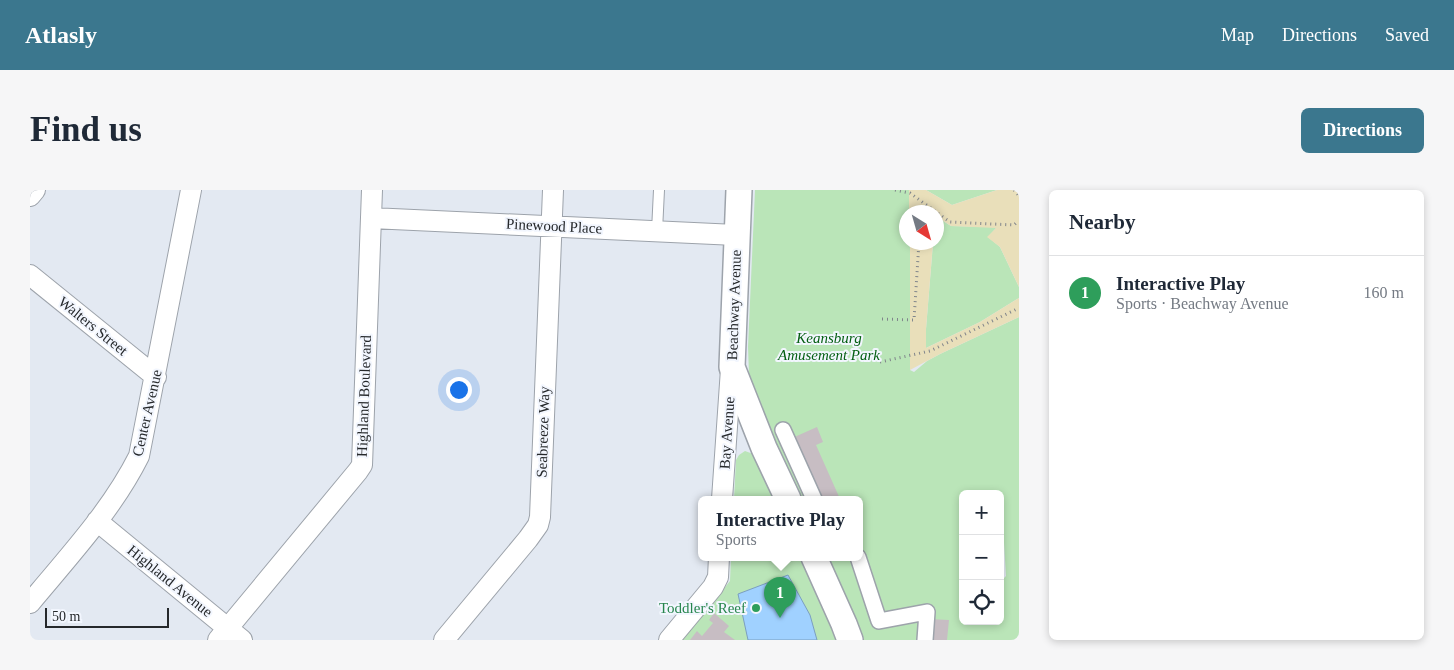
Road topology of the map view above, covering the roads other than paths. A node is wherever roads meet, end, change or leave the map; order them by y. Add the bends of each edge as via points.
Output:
1 (35, 190) edge
2 (191, 190) edge
3 (372, 190) edge
4 (553, 190) edge
5 (659, 190) edge
6 (738, 190) edge
7 (30, 196) edge
8 (371, 218) junction
9 (552, 226) junction
10 (657, 231) junction
11 (736, 235) junction
12 (30, 275) edge
13 (732, 367) junction
14 (156, 377) junction
15 (783, 430) dead end
16 (722, 496) edge
17 (787, 496) edge
18 (813, 496) edge
19 (97, 521) junction
20 (719, 561) edge
21 (816, 561) edge
22 (859, 561) edge
23 (30, 603) edge
24 (230, 636) edge
25 (444, 640) edge
26 (668, 640) edge
27 (850, 640) edge
28 (924, 640) edge

1 - 7 street
2 - 14 street, Center Avenue
3 - 8 street, Highland Boulevard
4 - 9 street, Seabreeze Way
5 - 10 lane
6 - 11 street, Beachway Avenue
8 - 9 street, Pinewood Place
8 - 24 street, Highland Boulevard via 362,464
9 - 10 street, Pinewood Place
9 - 25 street, Seabreeze Way via 538,525
10 - 11 street, Pinewood Place
11 - 13 street, Beachway Avenue
12 - 14 street, Walters Street
13 - 16 street, Bay Avenue
13 - 17 street, Beachway Avenue
14 - 19 street, Center Avenue via 139,456 130,475
15 - 18 street
19 - 23 street, Center Avenue
19 - 24 street, Highland Avenue
20 - 26 street via 718,577 712,588
21 - 27 street
22 - 28 street via 879,621 927,612

